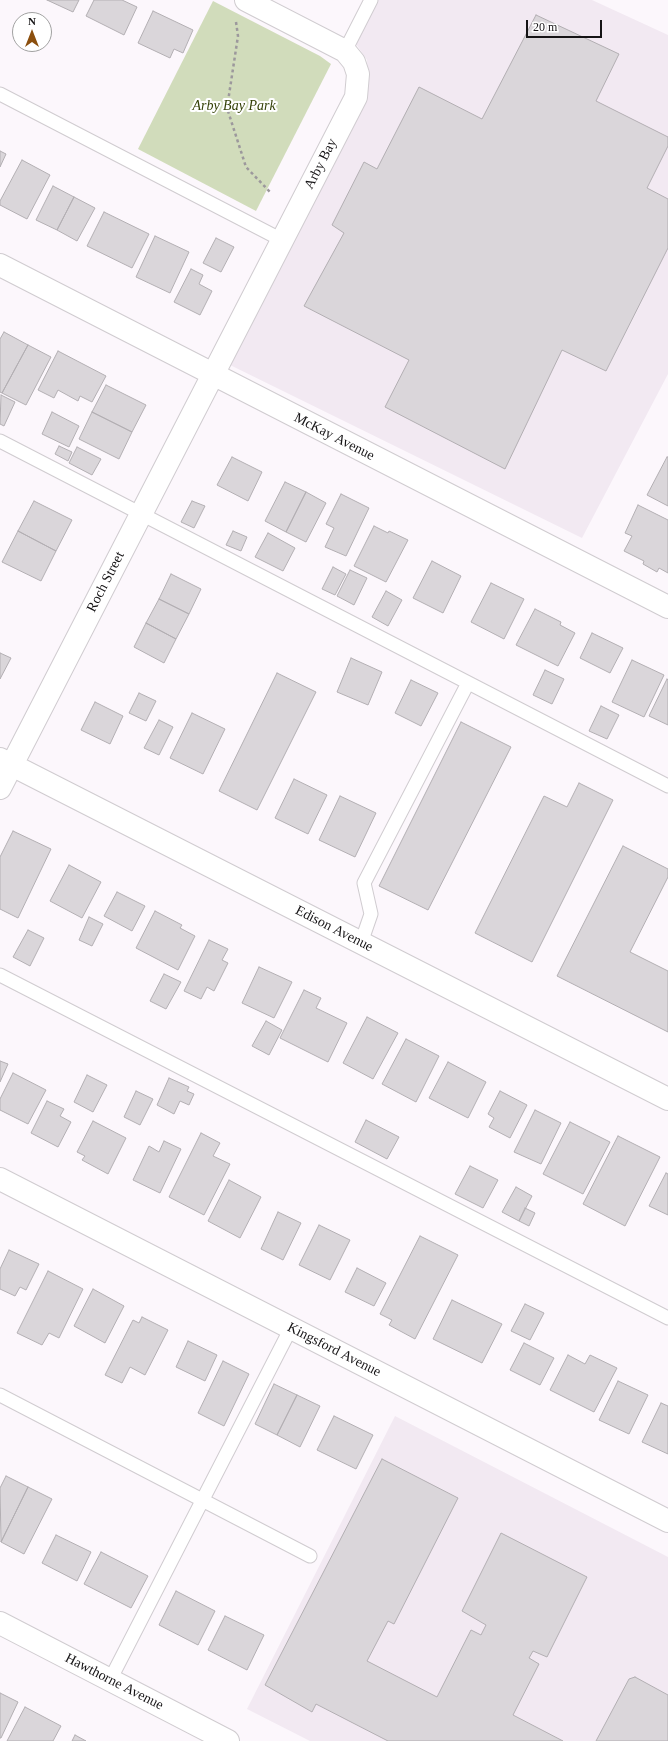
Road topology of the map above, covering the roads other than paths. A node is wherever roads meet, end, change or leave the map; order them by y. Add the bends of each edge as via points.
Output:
1 (371, 0) edge
2 (241, 8) edge
3 (345, 51) junction
4 (0, 94) edge
5 (282, 240) junction
6 (0, 266) edge
7 (213, 375) junction
8 (0, 441) edge
9 (141, 514) junction
10 (668, 607) edge
11 (468, 683) junction
12 (6, 762) edge
13 (668, 786) edge
14 (0, 788) edge
15 (361, 943) junction
16 (0, 975) edge
17 (668, 1099) edge
18 (0, 1180) edge
19 (668, 1318) edge
20 (291, 1328) junction
21 (0, 1396) edge
22 (202, 1500) junction
23 (668, 1521) edge
24 (310, 1556) dead end
25 (0, 1623) edge
26 (110, 1680) junction
27 (228, 1741) edge

1 - 3 lane
2 - 3 street, Arby Bay
3 - 5 street, Arby Bay via 354,62 358,74 356,97
4 - 5 lane
5 - 7 street, Arby Bay
6 - 7 street, McKay Avenue
7 - 9 street, Roch Street
7 - 10 street, McKay Avenue
8 - 9 lane
9 - 11 lane
9 - 12 street, Roch Street
11 - 13 lane
11 - 15 lane via 364,883 371,914
12 - 14 street, Roch Street
12 - 15 street, Edison Avenue
15 - 17 street, Edison Avenue
16 - 19 lane
18 - 20 street, Kingsford Avenue
20 - 22 lane
20 - 23 street, Kingsford Avenue
21 - 22 lane
22 - 24 lane
22 - 26 lane
25 - 26 street, Hawthorne Avenue
26 - 27 street, Hawthorne Avenue

